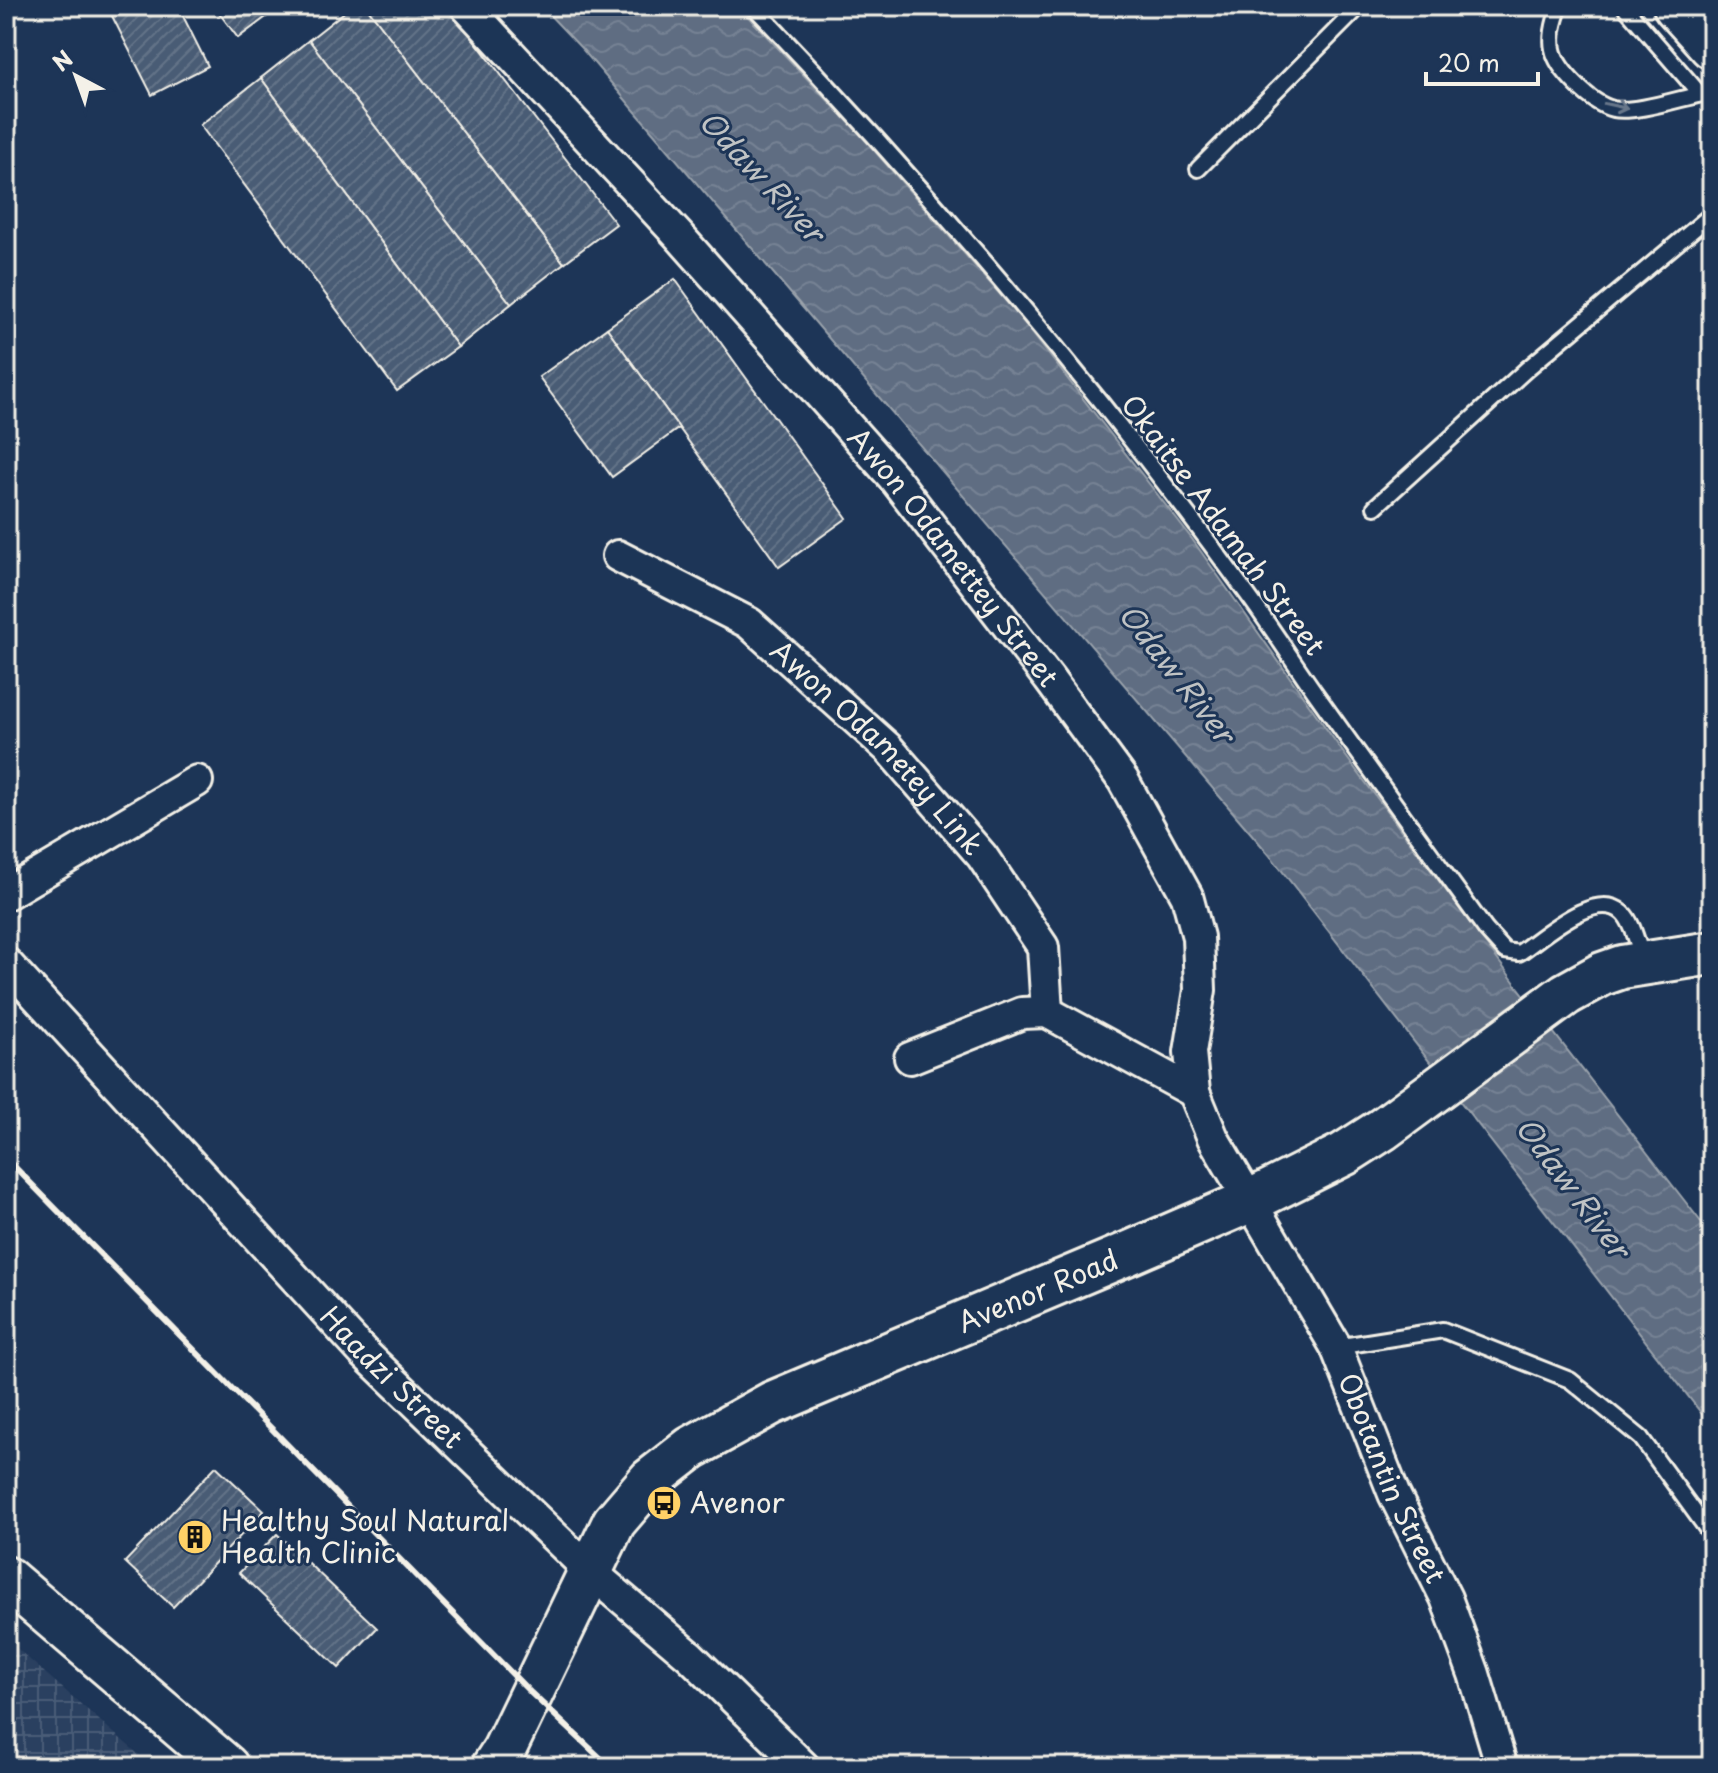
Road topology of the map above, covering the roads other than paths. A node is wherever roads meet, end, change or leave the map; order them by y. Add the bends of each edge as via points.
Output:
1 (466, 6) edge
2 (753, 6) edge
3 (1360, 6) edge
4 (1560, 6) edge
5 (1624, 6) edge
6 (1676, 6) edge
7 (1712, 46) edge
8 (1706, 93) edge
9 (1198, 169) dead end
10 (1712, 214) edge
11 (1375, 507) dead end
12 (618, 556) dead end
13 (197, 781) dead end
14 (6, 894) edge
15 (1712, 953) edge
16 (6, 963) edge
17 (1645, 963) junction
18 (1047, 1012) junction
19 (910, 1058) dead end
20 (1194, 1092) junction
21 (1252, 1200) junction
22 (1336, 1347) junction
23 (1712, 1536) edge
24 (590, 1571) junction
25 (6, 1578) edge
26 (227, 1767) edge
27 (493, 1767) edge
28 (804, 1767) edge
29 (1502, 1767) edge

1 - 20 street, Awon Odamettey Street via 893,477 1123,780 1187,896 1198,937 1200,990 1190,1052
2 - 17 lane, Okaitse Adamah Street via 963,236 1088,389 1247,594 1505,951 1519,953 1585,908 1611,906 1625,914
3 - 9 lane
4 -> 8 lane via 1553,50 1582,92 1612,109
5 - 8 lane
6 - 7 highway
10 - 11 lane via 1528,368
12 - 18 street, Awon Odametey Link via 749,623 888,748 982,856 1043,947
13 - 14 street
15 - 17 street, Avenor Road
16 - 24 street, Haadzi Street via 363,1352
17 - 21 street, Avenor Road via 1612,971 1566,994 1383,1129
18 - 19 street via 1022,1013
18 - 20 street
20 - 21 street, Awon Odamettey Street via 1213,1138
21 - 22 street, Obotantin Street
21 - 24 street, Avenor Road via 772,1403 714,1435 666,1466 632,1498
22 - 23 lane via 1443,1330 1570,1380 1641,1438
22 - 29 street, Obotantin Street via 1394,1494 1446,1598
24 - 27 street, Avenor Road
24 - 28 street, Haadzi Street via 690,1656
25 - 26 street

